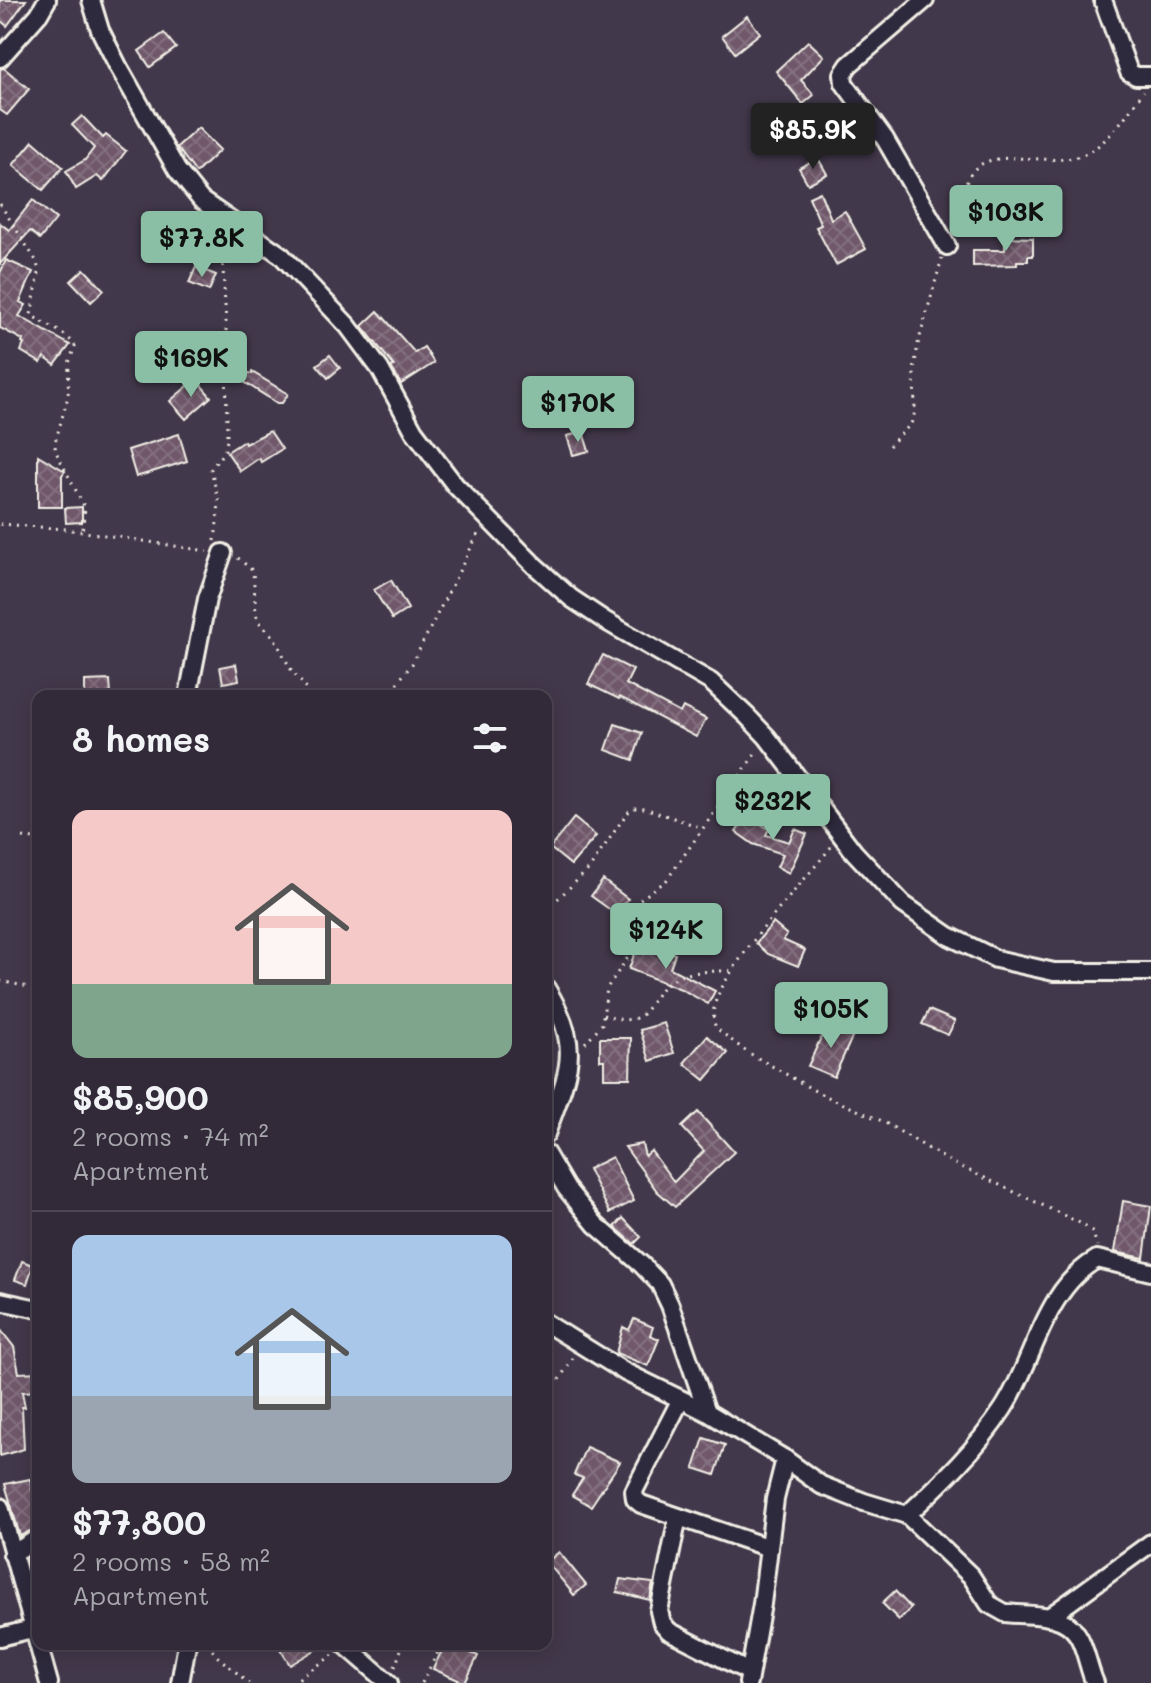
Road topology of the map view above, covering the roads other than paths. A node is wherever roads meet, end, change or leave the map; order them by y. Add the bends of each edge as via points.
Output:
1 (47, 0) edge
2 (91, 0) edge
3 (925, 0) edge
4 (1103, 0) edge
5 (0, 58) edge
6 (1151, 79) edge
7 (947, 246) road end
8 (223, 553) road end
9 (189, 690) edge
10 (1151, 972) edge
11 (552, 999) edge
12 (552, 1116) edge
13 (552, 1164) edge
14 (1151, 1272) edge
15 (0, 1301) edge
16 (32, 1308) edge
17 (552, 1327) edge
18 (680, 1401) junction
19 (707, 1412) junction
20 (785, 1459) junction
21 (0, 1507) edge
22 (907, 1515) junction
23 (678, 1517) junction
24 (32, 1542) edge
25 (1151, 1543) edge
26 (769, 1548) junction
27 (12, 1554) junction
28 (1049, 1617) junction
29 (32, 1629) joint
30 (0, 1637) edge
31 (39, 1650) edge
32 (186, 1650) edge
33 (355, 1650) edge
34 (392, 1677) edge
35 (748, 1677) edge
36 (49, 1683) edge
37 (180, 1683) edge
38 (1095, 1683) edge

1 - 5 street
2 - 10 street via 118,66 177,170 201,200 281,255 348,326 432,457 534,565 604,620 711,682 767,737 854,852 903,904 949,936 996,959 1054,972
3 - 7 street via 843,74
4 - 6 street via 1129,72
8 - 9 street via 207,599
11 - 12 street via 565,1024 571,1057
13 - 19 street via 596,1225 660,1284
14 - 22 street via 1097,1259 1076,1276 1047,1314 1003,1408 955,1469
15 - 16 street
17 - 18 street
18 - 19 street
18 - 23 street via 634,1491 641,1504
19 - 20 street
20 - 22 street via 821,1485
20 - 26 street
21 - 27 street
22 - 28 street via 971,1576 989,1604 1005,1613
23 - 26 street
23 - 35 street via 659,1611 662,1623
24 - 27 street
25 - 28 street
26 - 35 street
27 - 29 street
28 - 38 street via 1066,1622 1078,1635
29 - 30 street
31 - 36 street
32 - 37 street
33 - 34 street

